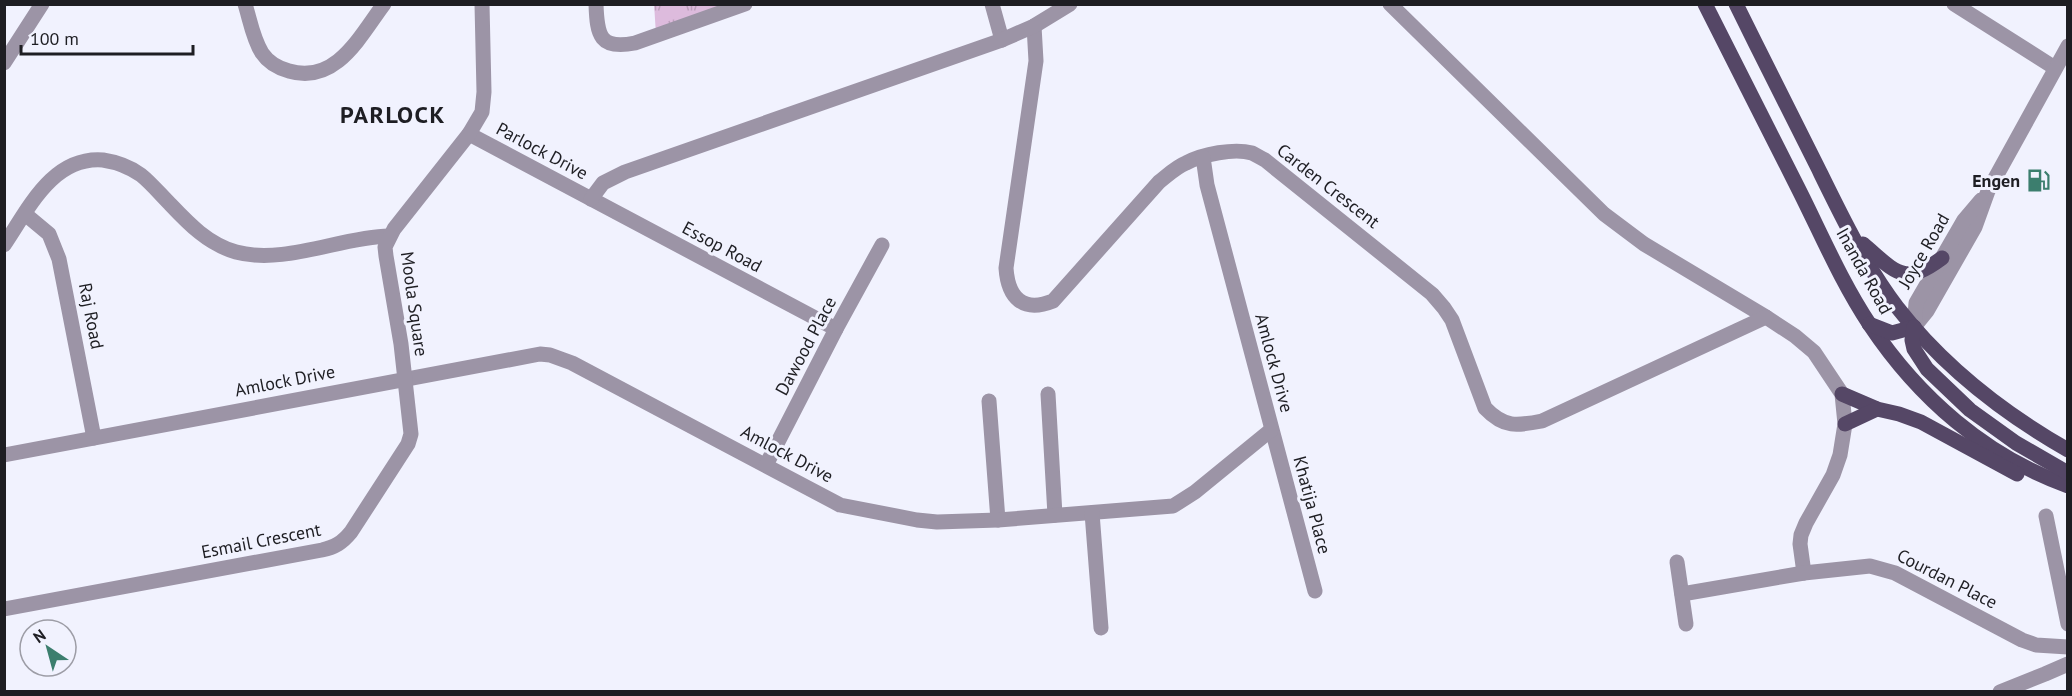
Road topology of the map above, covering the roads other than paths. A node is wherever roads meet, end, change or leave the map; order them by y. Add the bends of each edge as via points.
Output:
1 (42, 4) edge
2 (244, 4) edge
3 (384, 4) edge
4 (482, 4) edge
5 (596, 4) edge
6 (745, 4) edge
7 (992, 4) edge
8 (1070, 4) edge
9 (1390, 4) edge
10 (1706, 4) edge
11 (1736, 4) edge
12 (1954, 4) edge
13 (1034, 26) junction
14 (1002, 40) junction
15 (2067, 46) edge
16 (4, 63) edge
17 (2055, 68) junction
18 (469, 134) junction
19 (1203, 157) junction
20 (1988, 191) junction
21 (591, 199) junction
22 (25, 214) junction
23 (389, 236) junction
24 (1854, 236) junction
25 (4, 245) edge
26 (882, 245) dead end
27 (1942, 258) junction
28 (1766, 317) junction
29 (1869, 324) junction
30 (1914, 327) junction
31 (836, 329) junction
32 (405, 379) junction
33 (1048, 394) dead end
34 (1842, 394) junction
35 (989, 401) dead end
36 (1876, 409) junction
37 (1845, 424) junction
38 (1271, 430) junction
39 (94, 438) junction
40 (2067, 450) edge
41 (4, 455) edge
42 (766, 465) junction
43 (2067, 473) edge
44 (2067, 486) edge
45 (2067, 493) edge
46 (1092, 513) junction
47 (1055, 515) junction
48 (2046, 516) dead end
49 (998, 520) junction
50 (1677, 562) dead end
51 (1804, 573) junction
52 (1315, 591) dead end
53 (1682, 594) junction
54 (4, 609) edge
55 (1686, 624) dead end
56 (2067, 624) edge
57 (1101, 628) dead end
58 (2067, 647) edge
59 (2067, 664) edge
60 (2000, 692) edge

1 - 16 street
2 - 3 street via 265,57 284,70 307,74 324,71 342,58
4 - 18 street via 484,103
5 - 6 street via 600,36 607,43 623,45
7 - 14 street
8 - 13 street, Parlock Drive
9 - 28 street via 1604,214 1644,244
10 - 29 main road, Inanda Road
11 - 24 main road, Inanda Road
12 - 17 street
13 - 14 street, Parlock Drive
13 - 19 street, Carden Crescent via 1036,61 1006,268 1016,298 1034,306 1053,301 1159,182 1186,162
14 - 21 street, Parlock Drive via 625,172 603,183
15 - 17 street, Joyce Road
17 - 20 street, Joyce Road
18 - 21 street, Parlock Drive
18 - 23 street, Parlock Drive
19 - 28 street, Carden Crescent via 1238,152 1252,153 1265,160 1432,294 1452,321 1485,408 1509,424 1542,421
19 - 38 street, Amlock Drive
20 - 27 street, Joyce Road via 1964,220
20 - 30 street, Joyce Road via 1975,227
21 - 31 street, Essop Road
22 - 23 street via 65,168 105,160 140,174 208,239 235,251 274,254
22 - 25 street
22 - 39 street, Raj Road via 49,234 59,259
23 - 32 street, Moola Square via 386,256
24 - 27 main road via 1905,274 1919,273
24 - 30 main road, Inanda Road via 1879,280
26 - 31 street, Dawood Place
27 - 30 street, Joyce Road via 1916,303
28 - 34 street via 1815,352
29 - 30 main road via 1893,333
29 - 44 main road, Inanda Road via 1910,379 1974,436 2022,466
30 - 40 main road, Inanda Road via 1988,398
30 - 43 main road via 1912,340 1927,369 1970,410
31 - 42 street, Dawood Place
32 - 39 street, Amlock Drive
32 - 42 street, Amlock Drive via 550,355
32 - 54 street, Esmail Crescent via 411,434 408,444 343,542 334,547
33 - 47 street
34 - 36 main road
34 - 37 street
35 - 49 street
36 - 37 main road
36 - 45 main road via 1921,422 2029,480
37 - 51 street via 1833,475 1801,535
38 - 46 street, Amlock Drive via 1173,506
38 - 52 street, Khatija Place
39 - 41 street, Amlock Drive
42 - 49 street, Amlock Drive via 840,505 917,520
46 - 47 street, Amlock Drive
46 - 57 street
47 - 49 street, Amlock Drive
48 - 56 street
50 - 53 street
51 - 53 street, Courdan Place
51 - 58 street, Courdan Place via 1878,567 2022,640
53 - 55 street
59 - 60 street

